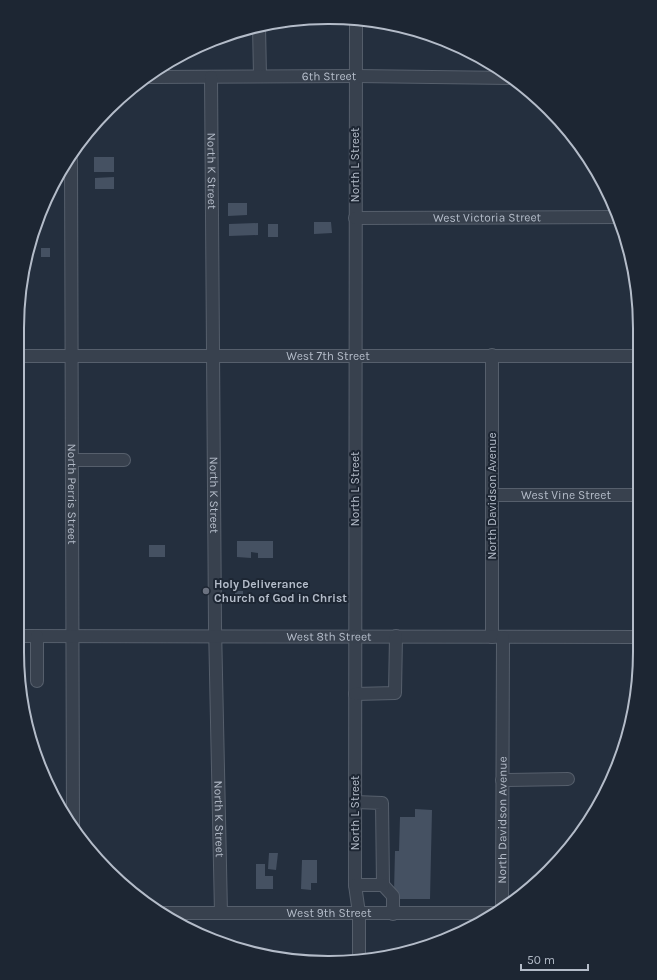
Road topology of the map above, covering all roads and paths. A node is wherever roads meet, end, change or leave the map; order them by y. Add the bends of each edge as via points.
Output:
1 (356, 26) edge
2 (259, 32) edge
3 (260, 76) junction
4 (356, 76) junction
5 (156, 77) edge
6 (211, 77) junction
7 (502, 78) edge
8 (71, 166) edge
9 (612, 217) edge
10 (355, 218) junction
11 (24, 356) edge
12 (71, 356) junction
13 (213, 356) junction
14 (355, 356) junction
15 (492, 356) junction
16 (633, 356) edge
17 (72, 460) junction
18 (124, 460) dead end
19 (492, 495) junction
20 (633, 495) edge
21 (355, 635) junction
22 (24, 636) edge
23 (37, 636) junction
24 (73, 636) junction
25 (215, 636) junction
26 (396, 636) junction
27 (498, 637) junction
28 (633, 637) edge
29 (37, 681) dead end
30 (355, 694) junction
31 (568, 779) dead end
32 (502, 780) junction
33 (355, 802) junction
34 (73, 818) edge
35 (355, 885) junction
36 (383, 885) junction
37 (502, 902) edge
38 (173, 913) edge
39 (221, 913) junction
40 (359, 913) junction
41 (393, 914) junction
42 (479, 916) edge
43 (359, 954) edge

1 - 4 street, North L Street
2 - 3 street
3 - 4 street, 6th Street
3 - 6 street, 6th Street
4 - 7 street, 6th Street
4 - 10 street, North L Street
5 - 6 street, 6th Street
6 - 13 street, North K Street
8 - 12 street, North Perris Street
9 - 10 street, West Victoria Street
10 - 14 street, North L Street
11 - 12 street, West 7th Street
12 - 13 street, West 7th Street
12 - 17 street, North Perris Street
13 - 14 street, West 7th Street
13 - 25 street, North K Street
14 - 15 street, West 7th Street
14 - 21 street, North L Street
15 - 16 street, West 7th Street
15 - 19 street, North Davidson Avenue
17 - 18 street
17 - 24 street, North Perris Street
19 - 20 street, West Vine Street
19 - 27 street, North Davidson Avenue
21 - 25 street, West 8th Street
21 - 26 street, West 8th Street
21 - 30 street, North L Street
22 - 23 street, West 8th Street
23 - 24 street, West 8th Street
23 - 29 street
24 - 25 street, West 8th Street
24 - 34 street, North Perris Street
25 - 39 street, North K Street
26 - 27 street, West 8th Street
26 - 30 street via 395,693
27 - 28 street, West 8th Street
27 - 32 street, North Davidson Avenue
30 - 33 street, North L Street
31 - 32 street
32 - 37 street, North Davidson Avenue
33 - 35 street, North L Street
33 - 36 street via 382,803
35 - 36 street
35 - 40 street, North L Street
36 - 41 street via 393,896
38 - 39 street, West 9th Street
39 - 40 street, West 9th Street
40 - 41 street, West 9th Street
40 - 43 street, North L Street
41 - 42 street, West 9th Street

